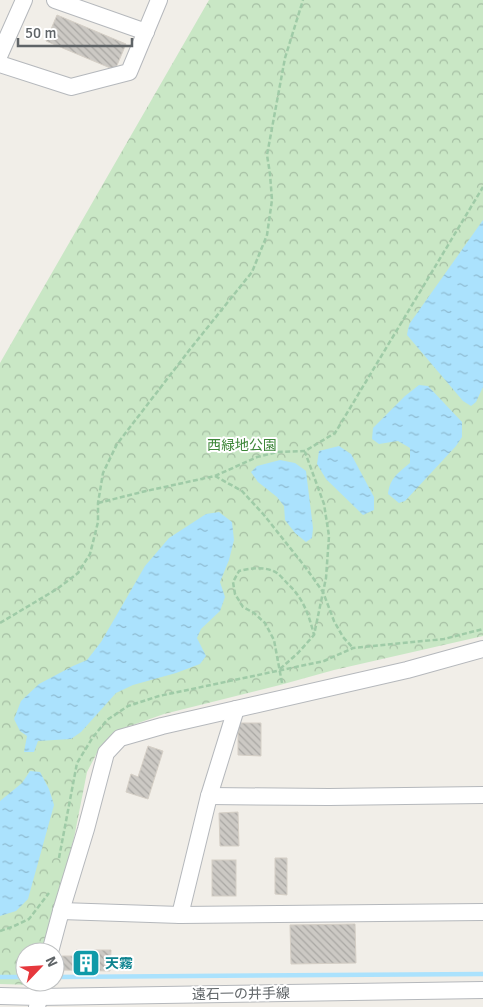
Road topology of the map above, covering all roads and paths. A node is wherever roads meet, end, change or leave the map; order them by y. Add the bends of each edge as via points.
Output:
1 (24, 0) edge
2 (55, 0) edge
3 (159, 0) edge
4 (303, 0) edge
5 (146, 32) junction
6 (0, 54) edge
7 (0, 64) edge
8 (483, 187) edge
9 (305, 452) junction
10 (214, 476) junction
11 (98, 503) junction
12 (323, 592) junction
13 (0, 623) edge
14 (483, 629) edge
15 (314, 635) junction
16 (353, 648) junction
17 (483, 650) edge
18 (279, 670) junction
19 (236, 709) junction
20 (483, 795) edge
21 (209, 796) junction
22 (61, 911) junction
23 (483, 912) edge
24 (180, 914) junction
25 (53, 942) edge
26 (483, 990) edge
27 (39, 995) edge
28 (0, 996) edge

1 - 6 street
2 - 5 street
3 - 5 street
4 - 11 path via 285,58 267,155 272,200 267,235 252,272 117,444 103,473
5 - 7 street via 129,72 72,87
8 - 9 path via 334,433
9 - 10 path via 278,452 257,457
9 - 12 path via 324,504 329,536
10 - 11 path
10 - 12 path via 242,491
11 - 13 path via 98,522 90,554 78,573
12 - 15 path
12 - 16 path via 343,638
14 - 16 path via 444,639
15 - 18 path
15 - 18 path via 306,607 276,572 261,568 240,571 233,582 235,594 243,606 265,623 274,640
16 - 18 path via 324,661
17 - 19 street
19 - 21 street
19 - 22 street via 140,731 120,738 106,753
20 - 21 street
21 - 24 street
22 - 24 street
22 - 25 street
23 - 24 street
26 - 27 street, 遠石一の井手線
27 - 28 street, 遠石一の井手線

